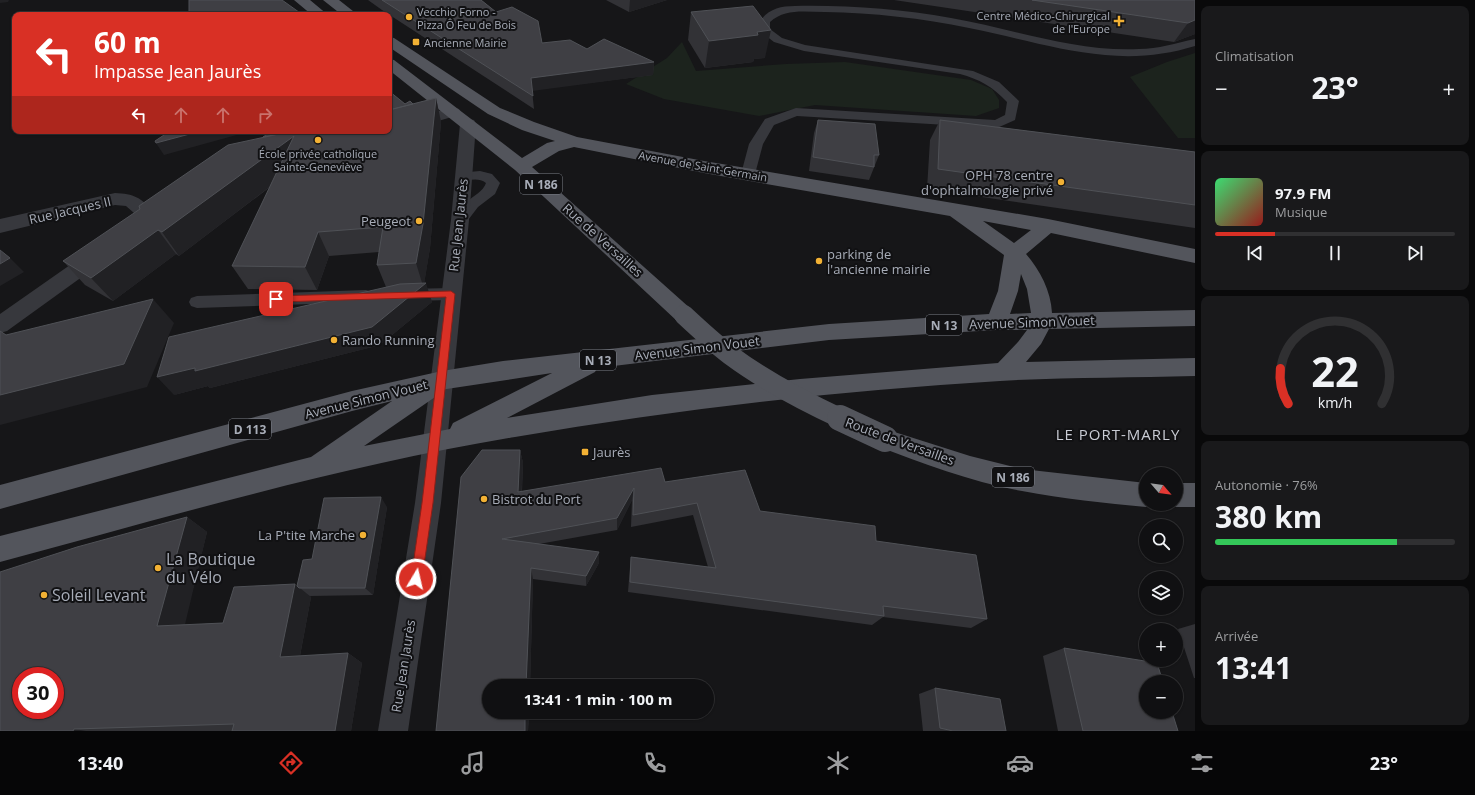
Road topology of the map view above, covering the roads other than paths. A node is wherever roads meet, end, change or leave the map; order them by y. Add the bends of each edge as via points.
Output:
1 (301, 0) edge
2 (330, 0) edge
3 (317, 12) edge
4 (348, 12) edge
5 (1195, 42) edge
6 (392, 43) edge
7 (392, 65) edge
8 (453, 112) junction
9 (468, 124) junction
10 (392, 129) edge
11 (574, 142) junction
12 (520, 166) junction
13 (748, 174) junction
14 (463, 176) junction
15 (954, 210) junction
16 (460, 220) junction
17 (0, 226) edge
18 (1048, 226) junction
19 (1014, 253) junction
20 (1195, 256) edge
21 (451, 294) junction
22 (395, 295) edge
23 (380, 296) edge
24 (197, 302) dead end
25 (684, 315) joint
26 (1195, 318) edge
27 (1041, 320) junction
28 (996, 322) junction
29 (0, 324) edge
30 (600, 360) junction
31 (1195, 367) edge
32 (503, 370) joint
33 (1003, 372) junction
34 (442, 380) junction
35 (434, 443) junction
36 (314, 467) junction
37 (1139, 494) edge
38 (1183, 495) edge
39 (1195, 495) edge
40 (0, 497) edge
41 (0, 549) edge
42 (393, 731) edge

1 - 3 main road
2 - 4 main road
5 - 13 lane via 1136,54 1105,52 1061,46 952,22 888,13 831,9 791,9 774,13 765,21 765,30 778,40 804,48 980,76 1000,87 1013,101 1011,117 997,124 796,112 769,122 756,144
6 - 11 main road, Avenue de Saint-Germain via 510,119
7 - 8 main road, Rue de Versailles / N 186
8 - 9 main road, Rue de Versailles / N 186
8 - 10 street
9 - 12 main road, Rue de Versailles / N 186
9 - 14 street, Rue Jean Jaurès
11 - 12 main road via 553,146
11 - 13 main road, Avenue de Saint-Germain
12 - 25 main road, Rue de Versailles / N 186
13 - 15 main road, Avenue de Saint-Germain
14 - 16 street, Rue Jean Jaurès
14 - 16 lane via 486,176 493,183 490,192 474,204
15 - 18 main road, Avenue de Saint-Germain
15 - 19 main road
16 - 21 street, Rue Jean Jaurès
17 - 29 street, Rue Jacques II via 115,199 146,202 136,229
18 - 19 main road
18 - 20 main road, Avenue de Saint-Germain
19 - 27 main road via 1038,289
19 - 28 main road via 1008,291
21 - 22 lane
21 - 34 street, Rue Jean Jaurès
23 - 24 lane
25 - 37 main road, Route de Versailles / N 186, bridge via 731,355 767,380 811,405 885,439 962,464 1022,479
26 - 27 main road, Avenue Simon Vouet / N 13
27 - 28 main road, Avenue Simon Vouet / N 13
27 - 33 main road via 1029,344
28 - 30 main road, Avenue Simon Vouet / N 13 via 829,332
30 - 32 main road, Avenue Simon Vouet / N 13
30 - 35 main road
31 - 33 main road
32 - 34 main road, Avenue Simon Vouet / D 113
33 - 35 main road via 800,388 652,405 512,427
34 - 35 street, Rue Jean Jaurès
34 - 36 main road
34 - 40 main road, Avenue Simon Vouet / D 113 via 352,401
35 - 36 main road
35 - 42 street, Rue Jean Jaurès
36 - 41 main road
38 - 39 main road

